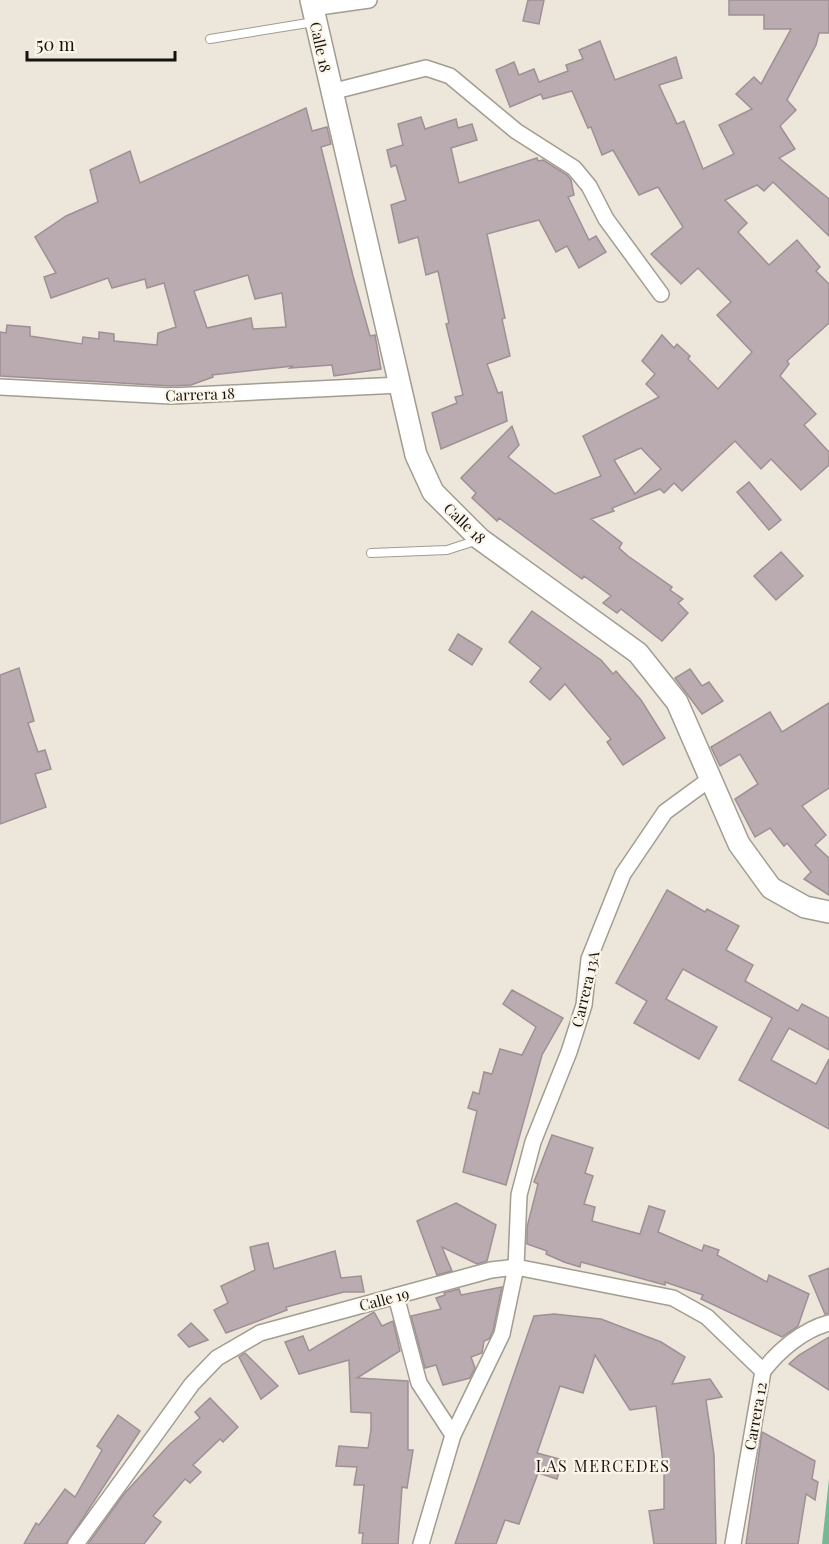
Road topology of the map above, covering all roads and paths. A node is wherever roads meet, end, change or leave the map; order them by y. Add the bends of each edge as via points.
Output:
1 (369, 0) edge
2 (313, 10) edge
3 (210, 39) dead end
4 (331, 92) junction
5 (661, 294) dead end
6 (400, 385) junction
7 (0, 387) edge
8 (480, 539) junction
9 (371, 554) dead end
10 (710, 779) junction
11 (829, 912) edge
12 (516, 1267) junction
13 (396, 1296) junction
14 (829, 1323) edge
15 (763, 1371) junction
16 (453, 1435) junction
17 (76, 1544) edge
18 (421, 1544) edge
19 (733, 1544) edge

1 - 2 street
2 - 3 lane
2 - 4 main road, Calle 18
4 - 5 street via 426,68 450,76 516,131 574,168
4 - 6 main road, Calle 18
6 - 7 street, Carrera 18 via 171,396
6 - 8 main road, Calle 18 via 416,455 433,492
8 - 9 lane via 447,550
8 - 10 main road, Calle 18 via 638,653 677,702
10 - 11 main road, Calle 18 via 739,844 771,888 806,907
10 - 12 street, Carrera 13A via 665,812 622,874 589,959 584,1005 569,1052 533,1142 519,1194
12 - 13 street, Calle 19
12 - 15 street, Calle 19 via 673,1298 707,1317
12 - 16 street, Carrera 13A via 502,1335
13 - 16 street via 419,1383
13 - 17 street, Calle 19 via 261,1333 217,1358 192,1384
14 - 15 street, Carrera 12 via 813,1328 775,1355
15 - 19 street, Carrera 12
16 - 18 street, Carrera 13A

